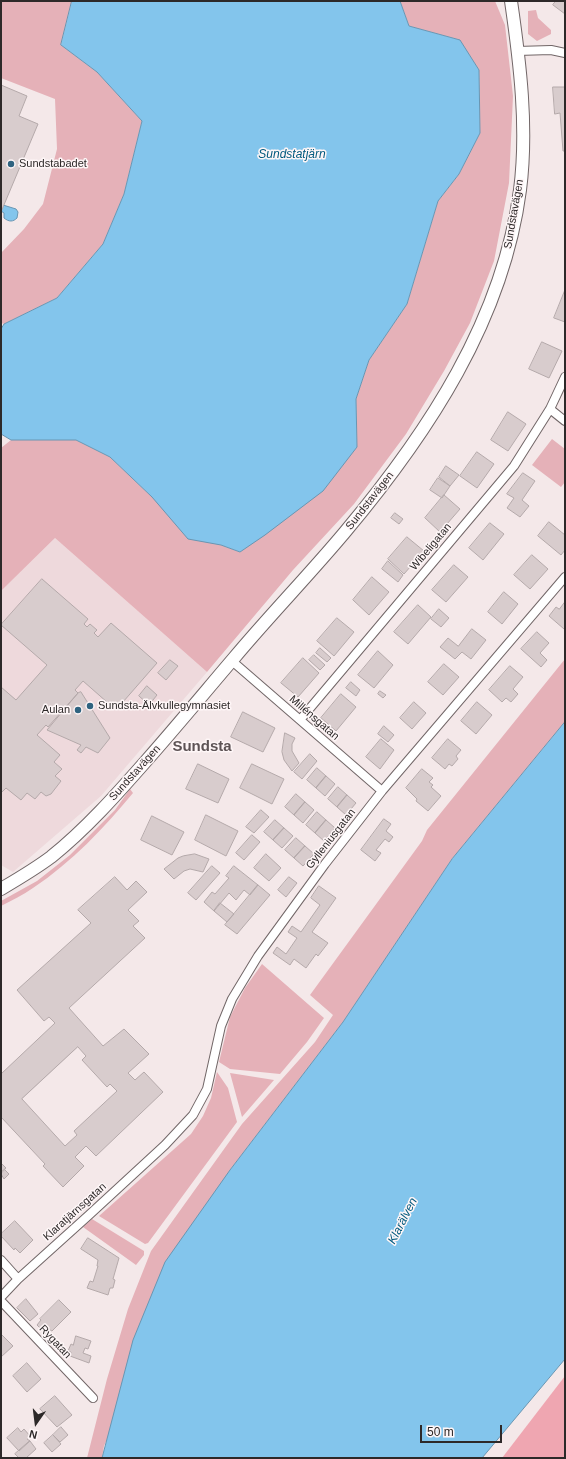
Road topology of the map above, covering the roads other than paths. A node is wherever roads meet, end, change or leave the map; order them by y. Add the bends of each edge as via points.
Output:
1 (511, 1) edge
2 (518, 51) junction
3 (565, 53) edge
4 (565, 377) edge
5 (550, 409) junction
6 (565, 421) edge
7 (565, 577) edge
8 (232, 661) junction
9 (300, 720) junction
10 (382, 791) junction
11 (1, 889) edge
12 (165, 1144) joint
13 (1, 1260) edge
14 (18, 1278) junction
15 (1, 1297) edge
16 (1, 1301) edge
17 (93, 1398) dead end

1 - 2 street, Sundstavägen
2 - 3 street via 551,50
2 - 8 street, Sundstavägen via 522,109 520,189 506,260 465,358 432,417 404,458 343,535
4 - 5 street, Wibeligatan
5 - 6 street
5 - 9 street, Wibeligatan via 514,466
7 - 10 street, Gylleniusgatan
8 - 9 street, Millénsgatan
8 - 11 street, Sundstavägen via 99,813 51,856
9 - 10 street, Millénsgatan
10 - 12 street, Gylleniusgatan via 248,970 221,1026 207,1089 193,1115
12 - 14 street, Klaratjärnsgatan
13 - 14 street
14 - 15 street, Klaratjärnsgatan
16 - 17 street, Rygatan

